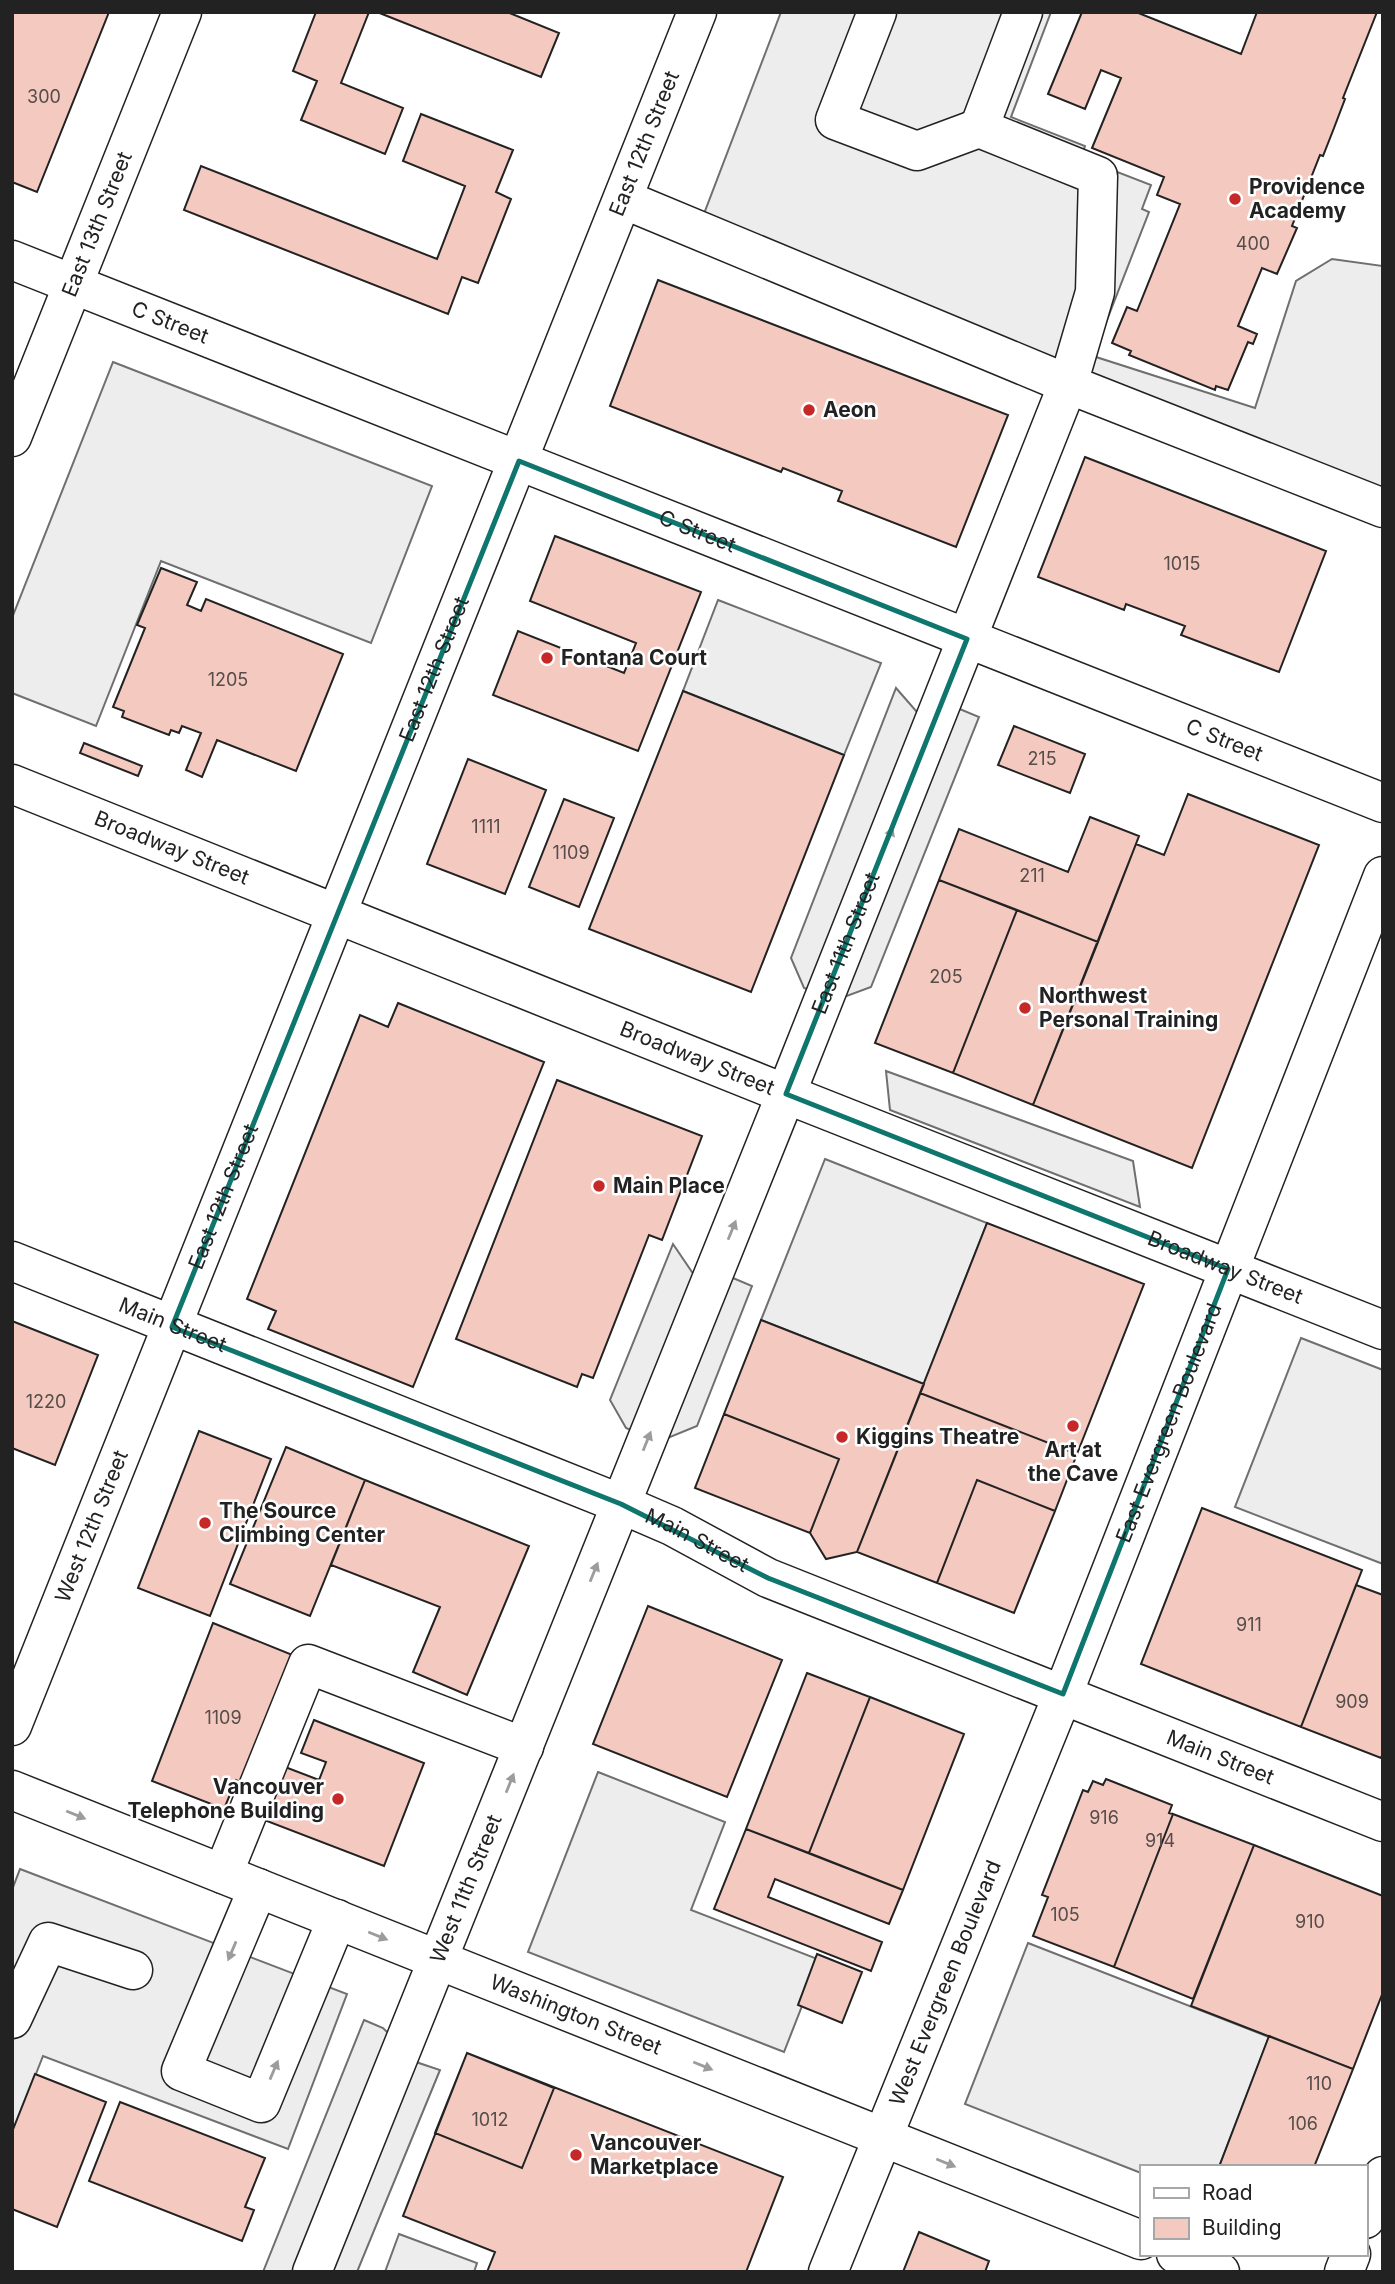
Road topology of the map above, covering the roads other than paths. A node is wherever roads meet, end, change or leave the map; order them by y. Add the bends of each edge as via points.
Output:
1 (182, 12) edge
2 (697, 12) edge
3 (877, 12) edge
4 (1023, 12) edge
5 (979, 128) junction
6 (623, 199) junction
7 (12, 260) edge
8 (75, 284) junction
9 (1068, 384) junction
10 (12, 436) edge
11 (519, 461) junction
12 (1383, 508) edge
13 (967, 639) junction
14 (12, 784) edge
15 (1383, 803) edge
16 (1383, 876) edge
17 (337, 913) junction
18 (786, 1094) junction
19 (12, 1261) edge
20 (1228, 1269) junction
21 (172, 1326) junction
22 (1383, 1330) edge
23 (621, 1504) junction
24 (1063, 1694) junction
25 (12, 1726) edge
26 (524, 1747) junction
27 (12, 1790) edge
28 (1383, 1822) edge
29 (223, 1874) junction
30 (258, 1888) junction
31 (337, 1919) junction
32 (439, 1961) junction
33 (133, 1970) dead end
34 (12, 2019) edge
35 (883, 2137) junction
36 (1383, 2176) edge
37 (1367, 2214) edge
38 (1140, 2240) edge
39 (1181, 2256) edge
40 (312, 2272) edge
41 (828, 2272) edge
42 (1220, 2272) edge

1 - 8 street, East 13th Street
2 - 6 street, East 12th Street
3 - 5 street via 835,120 917,151
4 - 5 street
5 - 9 street, East 11th Street via 1098,176 1095,292
6 - 9 street
6 - 11 street, East 12th Street
7 - 8 street, C Street
8 - 10 street, East 13th Street
8 - 11 street, C Street
9 - 12 street
9 - 13 street, East 11th Street
11 - 13 street, C Street
11 - 17 street, East 12th Street
13 - 15 street, C Street
18 -> 13 street, East 11th Street
14 - 17 street, Broadway Street
16 - 20 street, East Evergreen Boulevard
17 - 18 street, Broadway Street
17 - 21 street, East 12th Street
18 - 20 street, Broadway Street
23 -> 18 street, East 11th Street
19 - 21 street, Main Street
20 - 22 street, Broadway Street
20 - 24 street, East Evergreen Boulevard
21 - 23 street, Main Street
21 - 25 street, West 12th Street
23 - 24 street, Main Street via 768,1578
26 -> 23 street, West 11th Street
24 - 28 street, Main Street
24 - 35 street, West Evergreen Boulevard
26 - 29 street via 308,1664
32 -> 26 street, West 11th Street
27 -> 29 street, Washington Street
29 - 30 street, Washington Street
30 - 31 street, Washington Street
30 -> 31 street via 181,2071 261,2103
31 -> 32 street, Washington Street
32 -> 35 street, Washington Street
32 - 40 street, West 11th Street
33 - 34 street via 48,1942
35 -> 38 street, Washington Street
35 - 41 street, West Evergreen Boulevard
36 - 37 street
39 - 42 street

